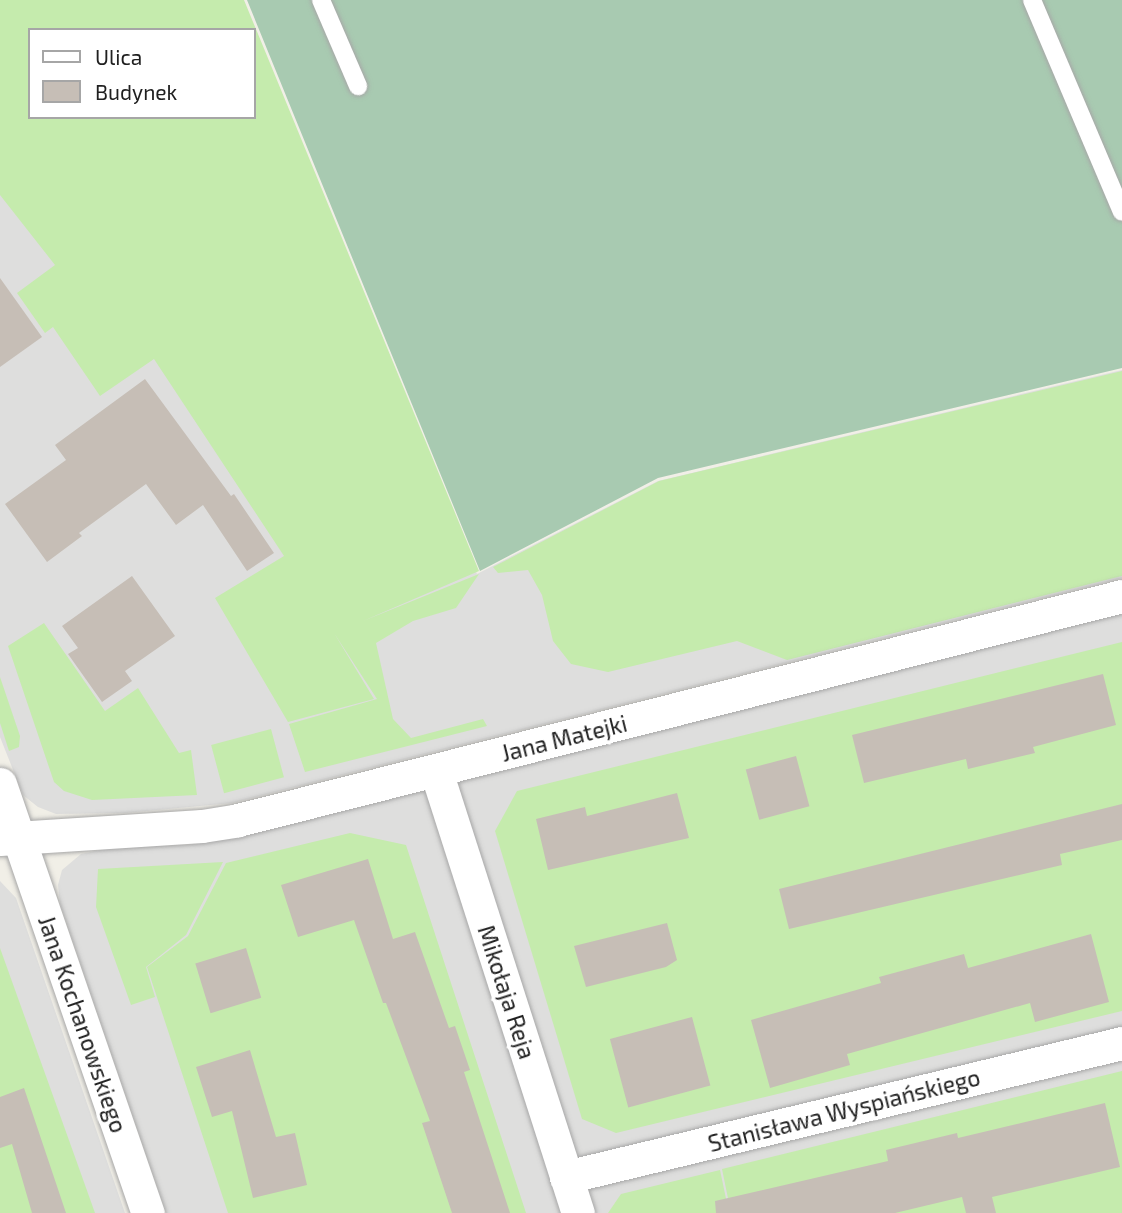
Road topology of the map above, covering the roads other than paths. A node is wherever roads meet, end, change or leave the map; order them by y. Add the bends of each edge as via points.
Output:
1 (321, 0) edge
2 (1032, 0) edge
3 (358, 86) dead end
4 (1122, 212) edge
5 (1122, 596) edge
6 (436, 771) junction
7 (0, 784) edge
8 (8, 838) edge
9 (1122, 1043) edge
10 (566, 1177) junction
11 (148, 1213) edge
12 (578, 1213) edge

1 - 3 lane
2 - 4 lane
5 - 6 street, Jana Matejki
6 - 8 street, Jana Matejki via 202,826
6 - 10 street, Mikołaja Reja
7 - 8 street, Jana Kochanowskiego
8 - 11 street, Jana Kochanowskiego
9 - 10 street, Stanisława Wyspiańskiego
10 - 12 street, Mikołaja Reja

